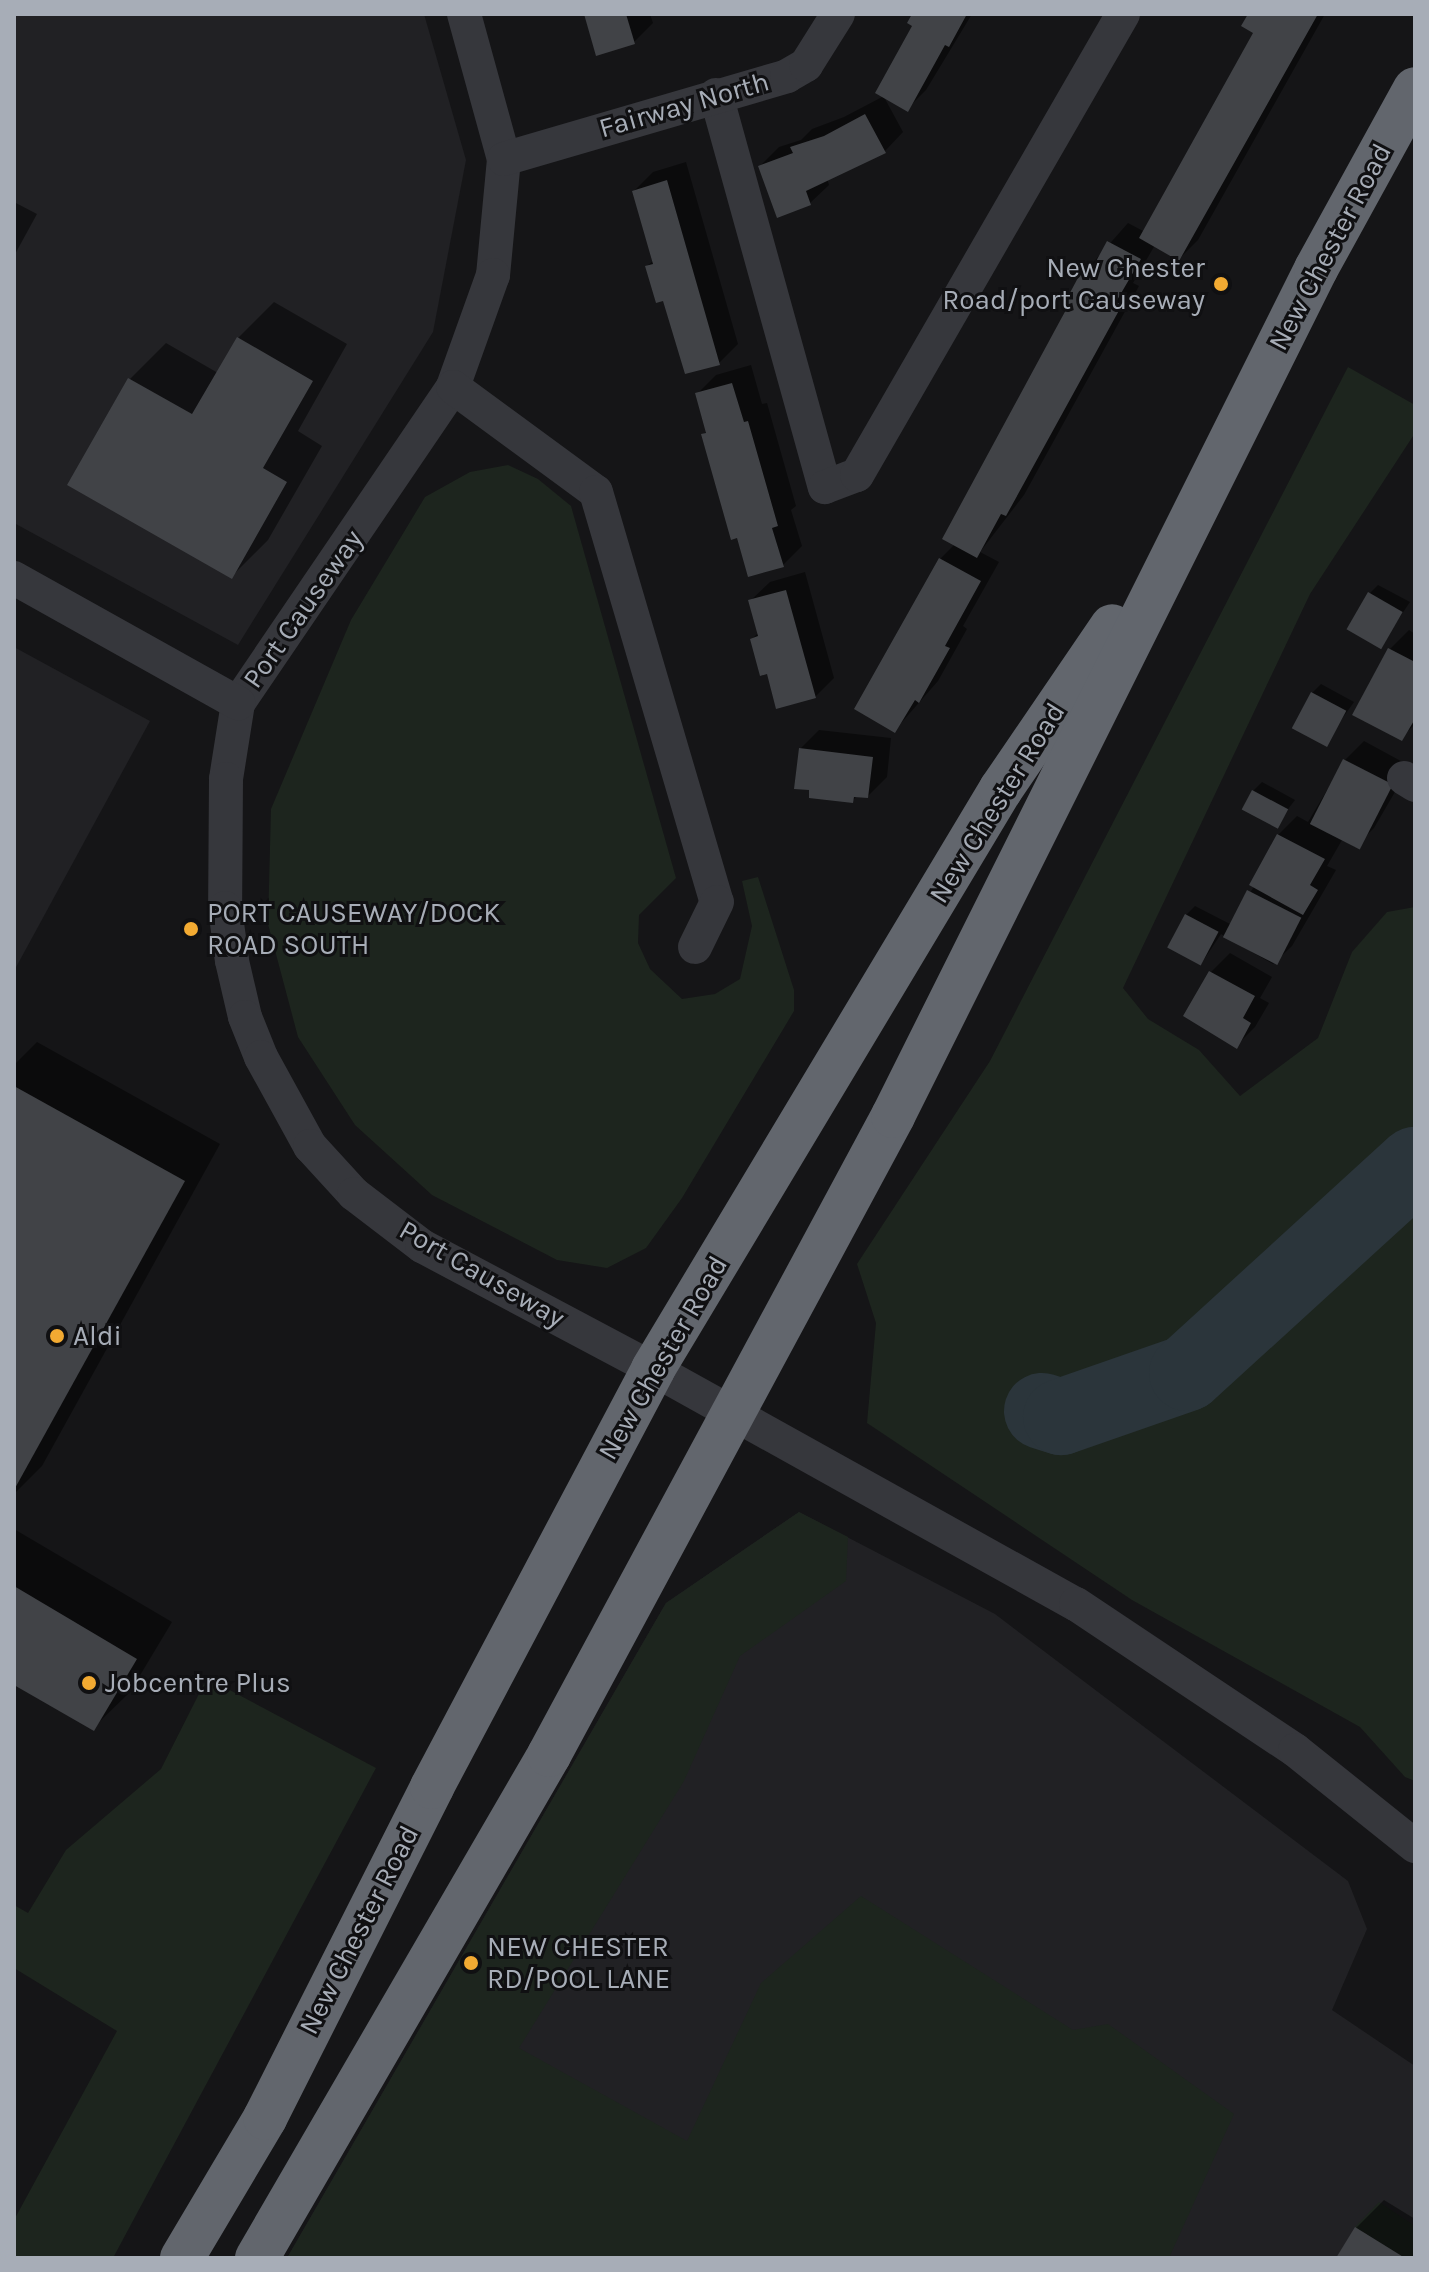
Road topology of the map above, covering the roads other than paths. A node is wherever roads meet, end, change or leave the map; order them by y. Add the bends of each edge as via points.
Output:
1 (464, 14) edge
2 (838, 14) edge
3 (1123, 14) edge
4 (1415, 89) edge
5 (716, 95) junction
6 (504, 159) junction
7 (453, 387) junction
8 (1202, 492) junction
9 (14, 578) edge
10 (238, 703) junction
11 (695, 947) dead end
12 (653, 1369) junction
13 (732, 1413) junction
14 (1415, 1846) edge
15 (182, 2258) edge
16 (257, 2258) edge

1 - 6 street, Port Causeway
2 - 5 street, Fairway North via 806,65 787,76
3 - 5 street via 857,475 825,487
4 - 8 highway, New Chester Road
5 - 6 street, Fairway North
6 - 7 street, Port Causeway via 493,275
7 - 10 street, Port Causeway
7 - 11 street via 596,492 717,902
8 - 12 highway, New Chester Road via 1001,789
8 - 13 highway, New Chester Road via 893,1116
9 - 10 street
10 - 12 street, Port Causeway via 226,779 225,908 232,961 261,1057 310,1146 354,1194 422,1246
12 - 13 street, Port Causeway
12 - 15 highway, New Chester Road via 265,2118
13 - 14 street, Port Causeway via 1076,1604 1295,1750
13 - 16 highway, New Chester Road via 549,1755

